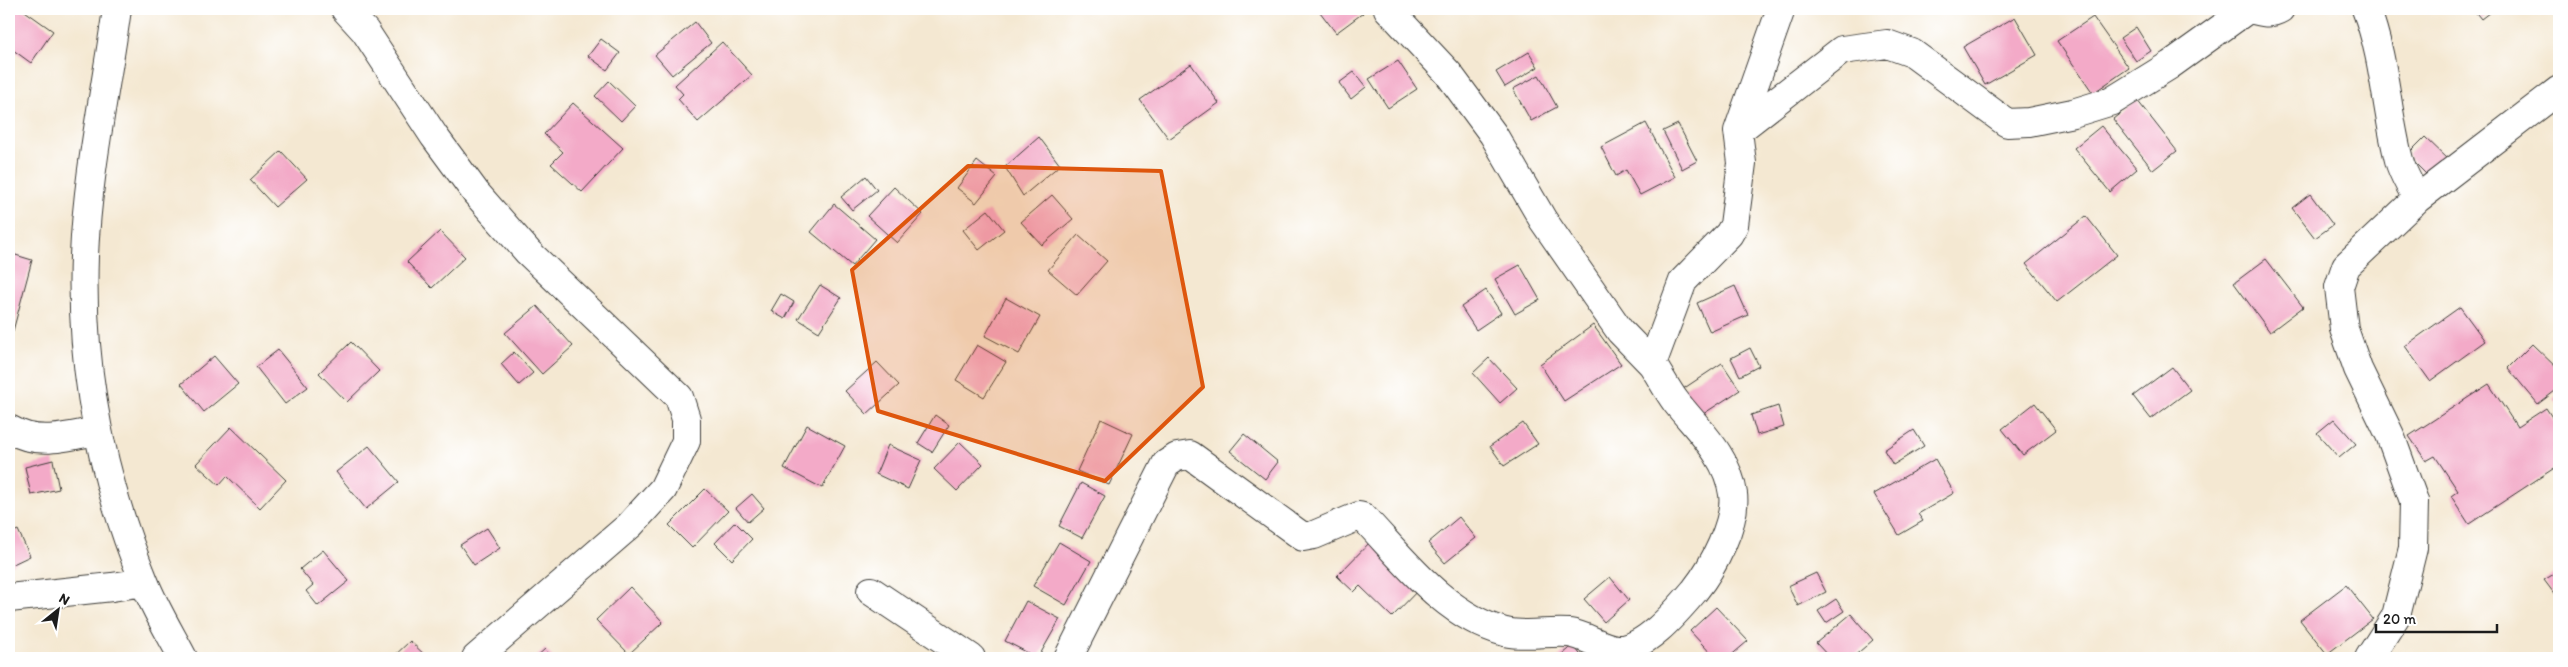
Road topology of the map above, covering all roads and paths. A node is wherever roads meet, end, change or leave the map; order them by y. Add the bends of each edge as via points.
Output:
1 (117, 9) edge
2 (345, 9) edge
3 (1388, 9) edge
4 (1775, 9) edge
5 (1781, 9) edge
6 (2249, 9) edge
7 (2280, 9) edge
8 (2366, 9) edge
9 (2559, 90) edge
10 (1738, 131) junction
11 (2417, 198) junction
12 (1652, 364) junction
13 (9, 429) edge
14 (96, 431) junction
15 (144, 582) junction
16 (871, 591) dead end
17 (9, 598) edge
18 (1635, 651) edge
19 (182, 658) edge
20 (476, 658) edge
21 (971, 658) edge
22 (1068, 658) edge
23 (2369, 658) edge

1 - 14 street via 84,256 85,344
2 - 20 street via 365,30 434,136 476,193 553,279 679,397 686,419 686,441 663,489 630,525
3 - 12 street via 1453,81 1493,134 1543,220 1620,331
4 - 5 street
5 - 10 street
6 - 7 street via 2275,12
6 - 10 street via 2112,101 2073,113 2007,123 1912,53 1887,44 1842,50
8 - 11 street via 2385,77 2399,162
9 - 11 street
10 - 12 street via 1742,163 1734,225 1684,281
11 - 23 street via 2346,266 2339,287 2344,329 2358,369 2390,435 2414,501 2413,548 2396,616
12 - 18 street via 1724,463 1733,494 1732,520 1704,578 1682,605
13 - 14 street via 27,438 43,440
14 - 15 street via 114,496
15 - 17 street
15 - 19 street
16 - 21 street
18 - 22 street via 1616,649 1570,633 1530,635 1480,622 1436,595 1363,517 1303,536 1190,455 1177,457 1166,464

